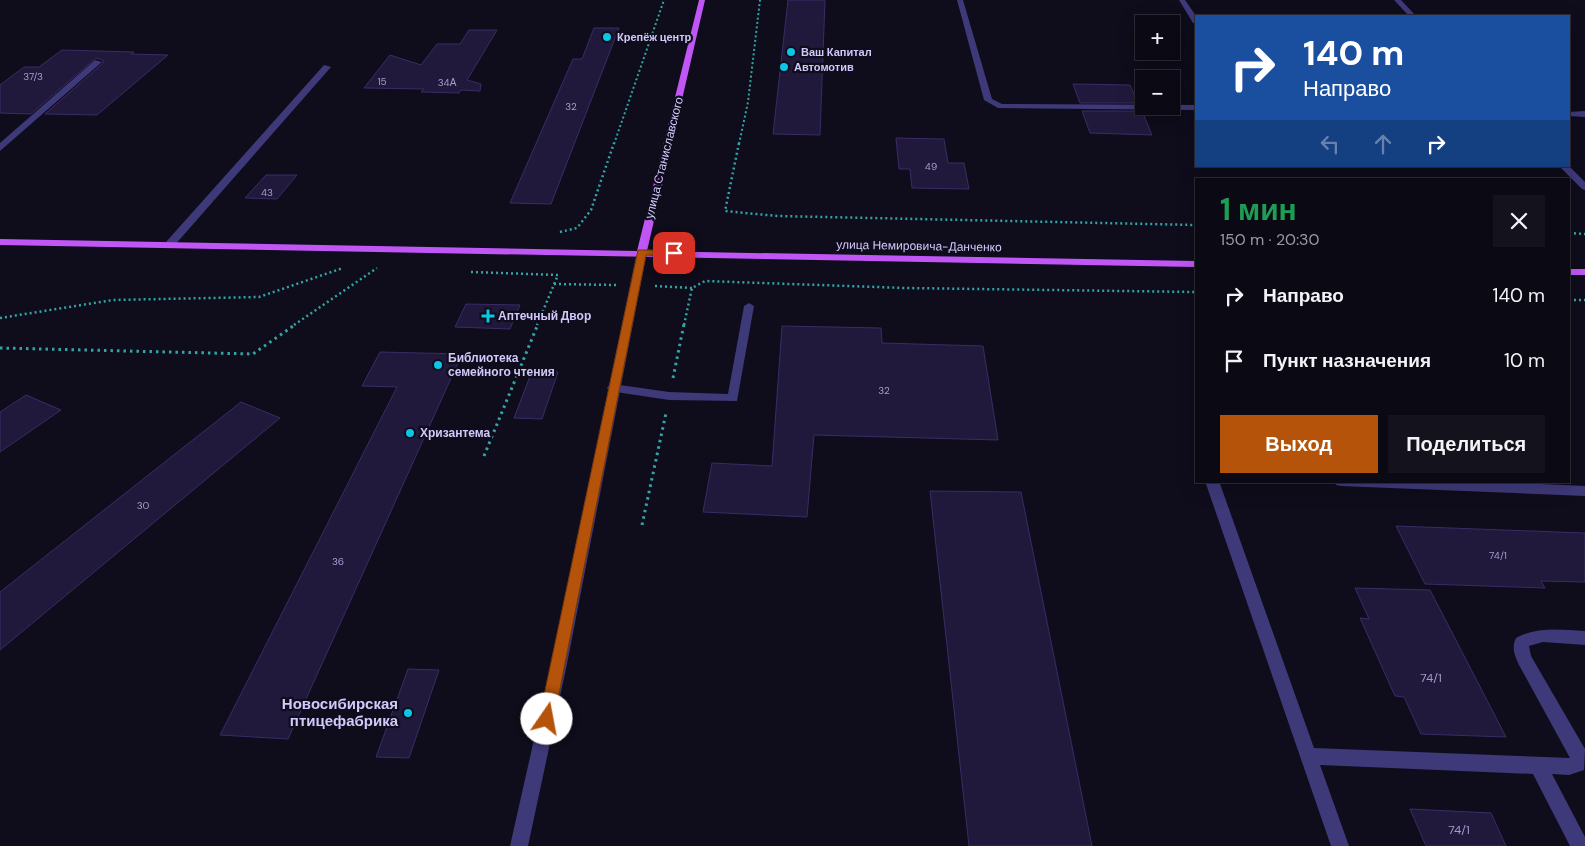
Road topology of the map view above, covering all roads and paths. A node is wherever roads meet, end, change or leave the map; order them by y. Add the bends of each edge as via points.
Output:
1 (664, 0) edge
2 (702, 0) edge
3 (760, 0) edge
4 (960, 0) edge
5 (1182, 0) edge
6 (1397, 0) edge
7 (1412, 15) edge
8 (1195, 20) edge
9 (98, 62) dead end
10 (327, 67) dead end
11 (1195, 108) edge
12 (1570, 114) edge
13 (1585, 114) edge
14 (0, 148) edge
15 (1564, 167) edge
16 (1585, 187) edge
17 (591, 210) dead end
18 (1195, 225) edge
19 (1570, 233) edge
20 (1585, 234) edge
21 (0, 242) edge
22 (170, 244) junction
23 (642, 252) junction
24 (1195, 264) edge
25 (326, 267) dead end
26 (369, 268) dead end
27 (377, 268) junction
28 (386, 268) dead end
29 (463, 271) dead end
30 (1570, 272) edge
31 (1585, 272) edge
32 (1195, 292) edge
33 (1570, 300) edge
34 (1585, 300) edge
35 (748, 306) dead end
36 (0, 318) edge
37 (0, 348) edge
38 (614, 388) junction
39 (670, 396) junction
40 (484, 456) dead end
41 (1213, 483) edge
42 (1390, 483) edge
43 (1585, 491) edge
44 (642, 525) dead end
45 (1585, 638) edge
46 (1308, 756) junction
47 (1538, 766) junction
48 (518, 846) edge
49 (1340, 846) edge
50 (1580, 846) edge

1 - 17 path
2 - 23 main road, улица Станиславского
3 - 18 path via 748,102 725,211 777,216
4 - 11 street via 988,100 1001,106
5 - 8 street
6 - 7 street
9 - 14 street
10 - 22 street
12 - 13 street
15 - 16 street
19 - 20 path
21 - 22 main road, улица Немировича-Данченко
22 - 23 main road, улица Немировича-Данченко
23 - 24 main road, улица Немировича-Данченко
23 - 38 street, улица Станиславского
25 - 36 path via 346,267 259,297 113,300
26 - 27 path
27 - 28 path
27 - 37 path via 253,354
29 - 40 path via 558,275
30 - 31 main road
32 - 39 path via 914,288 705,280 692,288
33 - 34 path
35 - 39 street via 733,398
38 - 39 street
38 - 48 street, улица Станиславского via 559,664
39 - 44 path
41 - 46 street
42 - 43 street
45 - 47 street via 1543,636 1527,638 1521,643 1521,651 1579,756 1578,764 1569,767
46 - 47 street
46 - 49 street
47 - 50 street

